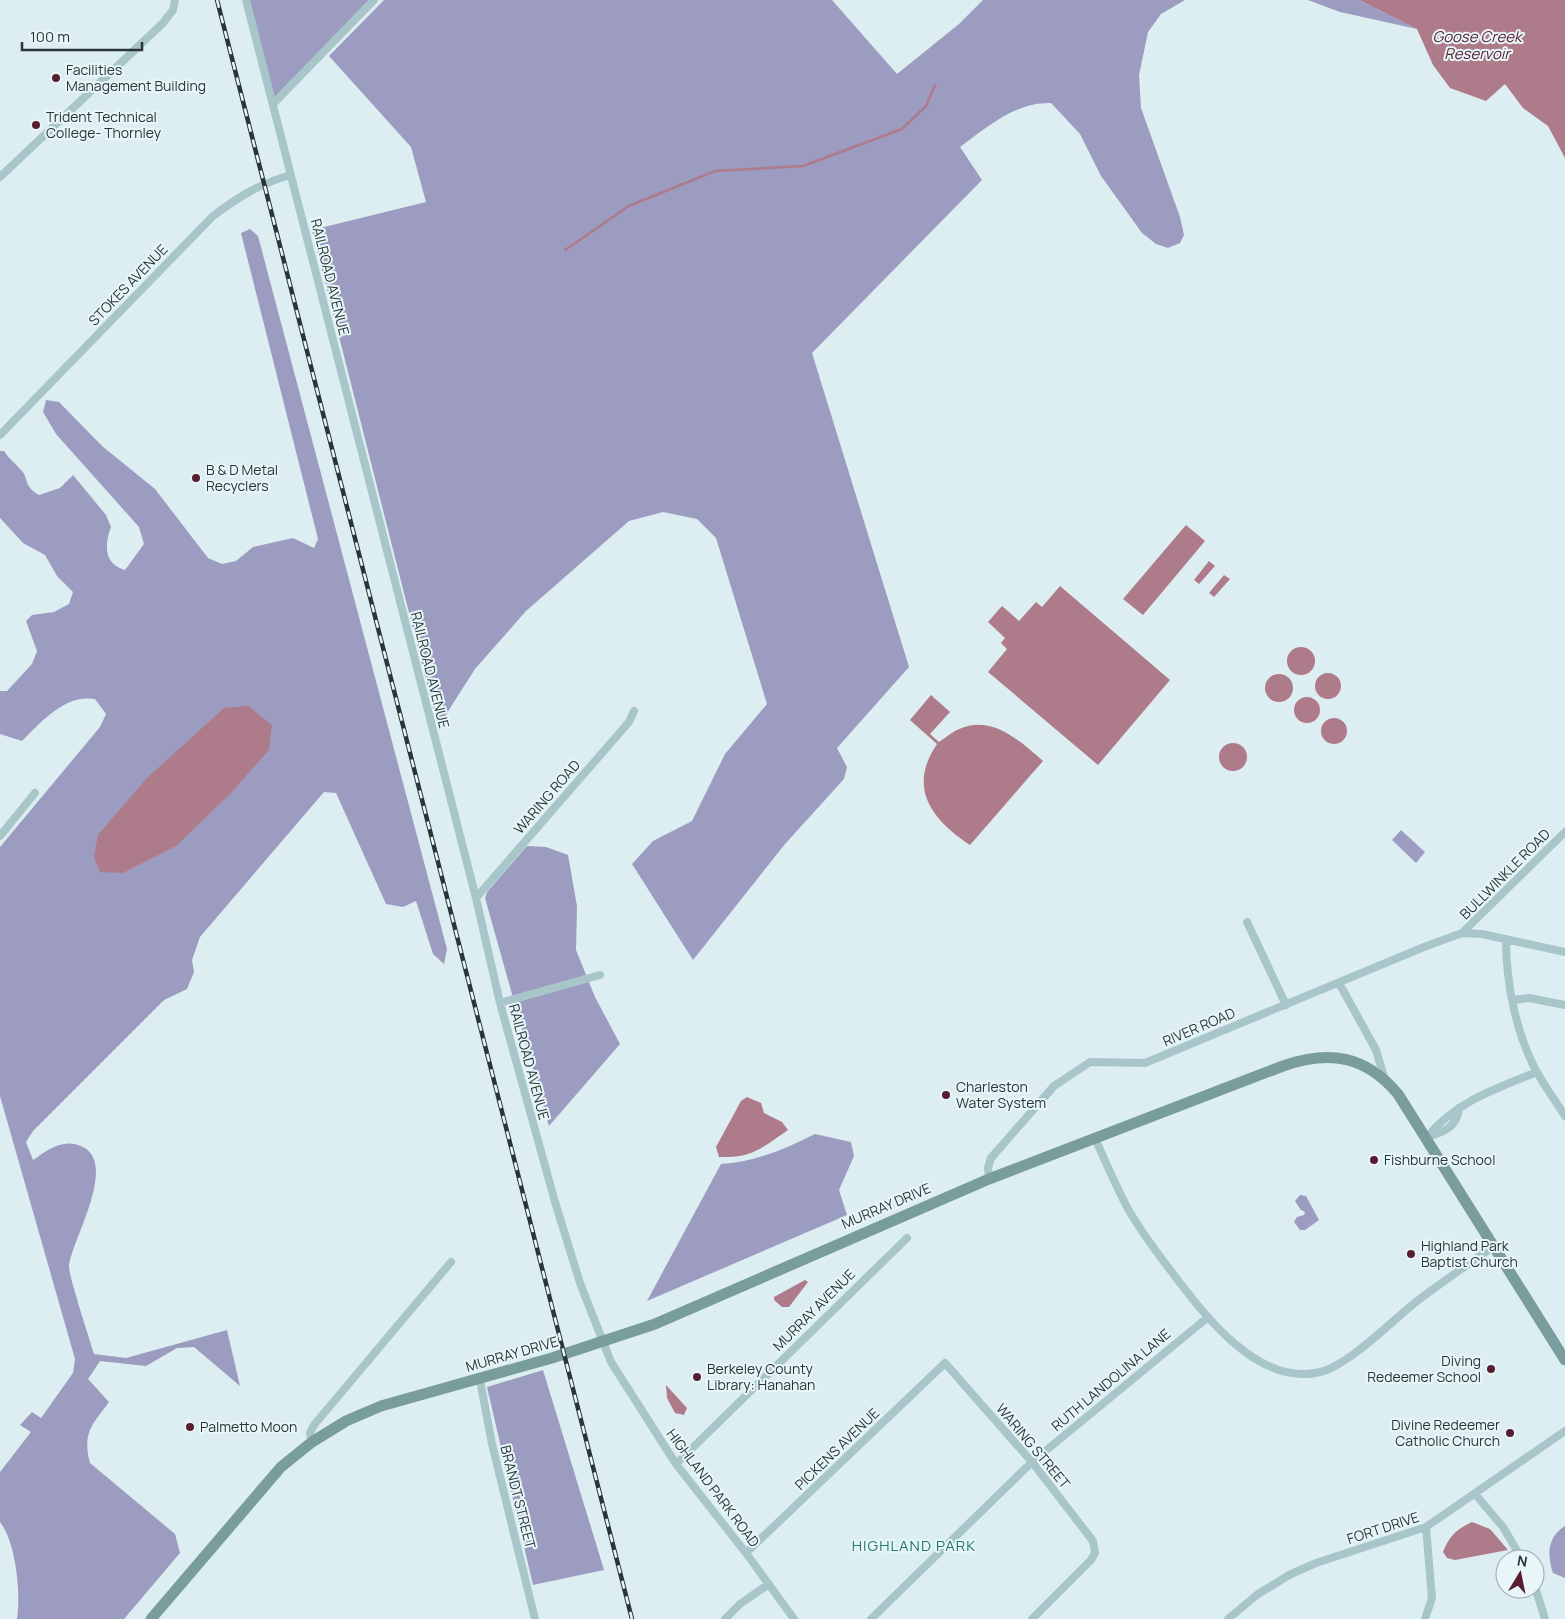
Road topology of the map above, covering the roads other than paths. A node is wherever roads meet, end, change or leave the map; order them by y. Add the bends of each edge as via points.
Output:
1 (175, 0) edge
2 (246, 0) edge
3 (374, 0) edge
4 (273, 104) junction
5 (290, 175) junction
6 (0, 177) edge
7 (0, 435) edge
8 (634, 711) dead end
9 (35, 793) dead end
10 (1565, 832) edge
11 (0, 836) edge
12 (476, 898) junction
13 (1247, 922) dead end
14 (1462, 933) junction
15 (1506, 939) junction
16 (1565, 952) edge
17 (600, 975) dead end
18 (1339, 983) junction
19 (1513, 1000) junction
20 (500, 1003) junction
21 (1286, 1005) junction
22 (1565, 1005) edge
23 (1537, 1072) junction
24 (1385, 1080) junction
25 (1565, 1116) edge
26 (1427, 1137) junction
27 (1095, 1138) junction
28 (989, 1179) junction
29 (907, 1238) dead end
30 (1494, 1246) junction
31 (451, 1262) dead end
32 (1206, 1318) junction
33 (603, 1341) junction
34 (1565, 1360) edge
35 (945, 1363) joint
36 (480, 1380) junction
37 (1565, 1431) edge
38 (312, 1442) junction
39 (1032, 1462) junction
40 (676, 1464) junction
41 (1475, 1494) junction
42 (1426, 1528) junction
43 (1516, 1549) edge
44 (746, 1553) junction
45 (769, 1584) junction
46 (1539, 1599) edge
47 (151, 1619) edge
48 (535, 1619) edge
49 (725, 1619) edge
50 (794, 1619) edge
51 (871, 1619) edge
52 (1032, 1619) edge
53 (1228, 1619) edge
54 (1425, 1619) edge
55 (1545, 1619) edge

1 - 6 street via 173,10 163,23
2 - 4 street, RAILROAD AVENUE
3 - 4 street
4 - 5 street, RAILROAD AVENUE
5 - 7 street, STOKES AVENUE via 264,182 213,216
5 - 12 street, RAILROAD AVENUE
8 - 12 street, WARING ROAD via 629,722
9 - 11 street
10 - 14 street, BULLWINKLE ROAD
12 - 20 street, RAILROAD AVENUE
13 - 21 street
14 - 15 street
14 - 18 street, RIVER ROAD
15 - 16 street
15 - 19 street
17 - 20 street
18 - 21 street, RIVER ROAD
18 - 24 street via 1376,1050
19 - 22 street via 1528,998
19 - 23 street via 1522,1037
20 - 33 street, RAILROAD AVENUE via 555,1202 580,1283
21 - 28 street, RIVER ROAD via 1145,1063 1090,1062 1054,1086 991,1158
23 - 25 street
23 - 26 street via 1459,1108 1442,1120
24 - 26 street, MURRAY DRIVE
24 - 27 street, MURRAY DRIVE via 1371,1069 1343,1058 1306,1059
26 - 30 street, MURRAY DRIVE
27 - 28 street, MURRAY DRIVE
27 - 32 street via 1128,1208
28 - 33 street, MURRAY DRIVE via 654,1324
29 - 40 street, MURRAY AVENUE
30 - 32 street via 1347,1358 1321,1372 1296,1375 1268,1366 1239,1347
30 - 34 street, MURRAY DRIVE
31 - 38 street via 314,1424 310,1433
32 - 39 street, RUTH LANDOLINA LANE
33 - 36 street, MURRAY DRIVE
33 - 40 street, HIGHLAND PARK ROAD via 631,1395
35 - 39 street, WARING STREET
35 - 44 street, PICKENS AVENUE
36 - 38 street, MURRAY DRIVE via 381,1406 339,1425
36 - 48 street, BRANDT STREET via 492,1444
37 - 41 street, FORT DRIVE
38 - 47 street, MURRAY DRIVE via 281,1467
39 - 51 street, RUTH LANDOLINA LANE
39 - 52 street, WARING STREET via 1093,1541 1096,1550 1091,1560
40 - 44 street, HIGHLAND PARK ROAD
41 - 42 street, FORT DRIVE
41 - 43 street via 1503,1526
42 - 53 street, FORT DRIVE via 1291,1574 1258,1594
42 - 54 street via 1432,1598
44 - 45 street, HIGHLAND PARK ROAD
45 - 49 street
45 - 50 street, HIGHLAND PARK ROAD
46 - 55 street

